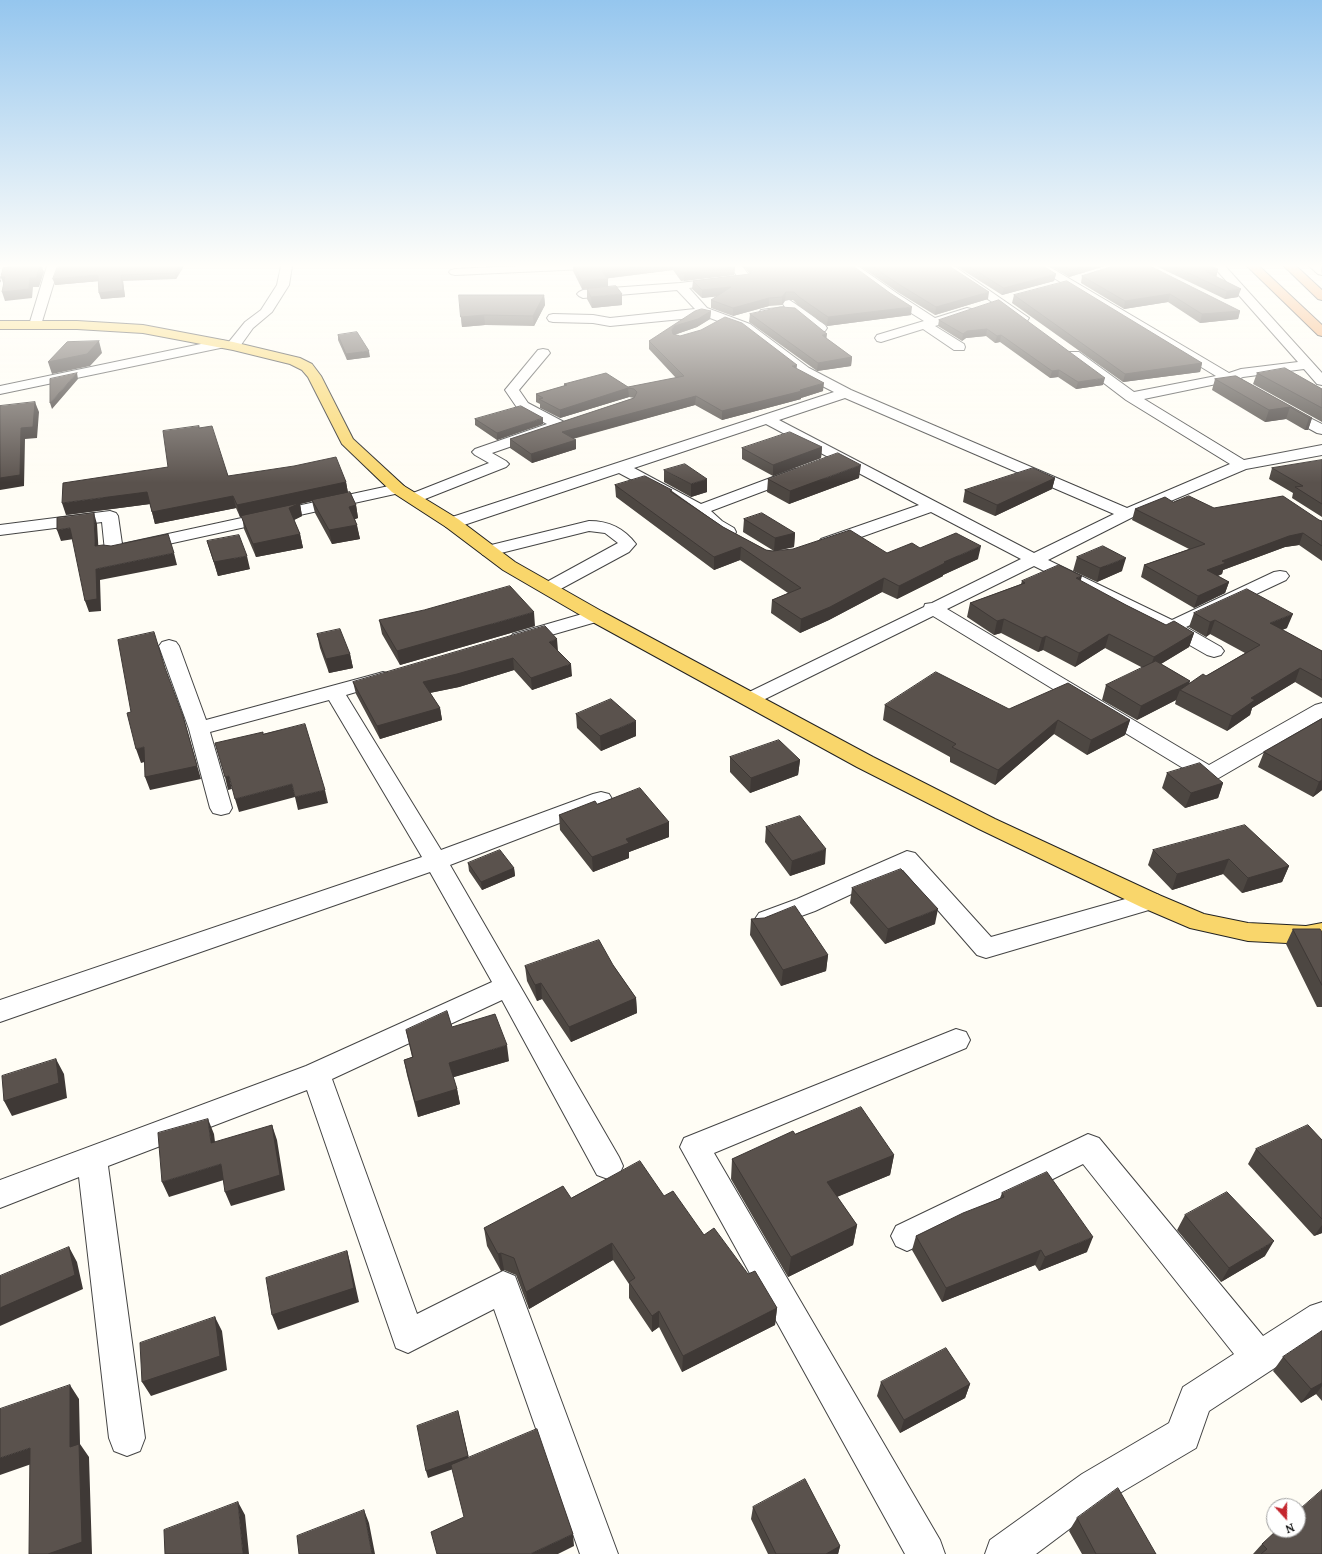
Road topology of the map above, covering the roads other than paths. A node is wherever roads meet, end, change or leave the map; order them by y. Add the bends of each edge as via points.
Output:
1 (193, 339) edge
2 (234, 339) edge
3 (761, 339) edge
4 (948, 339) edge
5 (1163, 339) edge
6 (1284, 339) edge
7 (227, 345) junction
8 (1062, 346) edge
9 (959, 347) dead end
10 (543, 353) dead end
11 (1308, 365) junction
12 (1228, 378) junction
13 (1322, 381) edge
14 (1248, 389) edge
15 (1, 392) edge
16 (846, 393) junction
17 (1131, 397) junction
18 (1275, 404) edge
19 (767, 419) junction
20 (1322, 430) edge
21 (1322, 450) edge
22 (825, 463) junction
23 (1242, 465) junction
24 (620, 467) junction
25 (406, 494) junction
26 (933, 506) junction
27 (700, 510) junction
28 (1127, 514) junction
29 (452, 523) junction
30 (0, 530) edge
31 (744, 541) edge
32 (815, 547) edge
33 (489, 551) junction
34 (1033, 559) junction
35 (1280, 576) dead end
36 (549, 588) junction
37 (932, 608) junction
38 (596, 616) junction
39 (1172, 627) junction
40 (498, 644) edge
41 (169, 646) dead end
42 (1214, 651) dead end
43 (409, 670) edge
44 (334, 692) junction
45 (750, 699) junction
46 (1318, 716) edge
47 (199, 729) junction
48 (601, 799) dead end
49 (221, 808) dead end
50 (436, 861) junction
51 (1150, 902) junction
52 (753, 925) edge
53 (1322, 932) edge
54 (508, 986) junction
55 (0, 1011) edge
56 (956, 1040) dead end
57 (316, 1074) junction
58 (92, 1158) junction
59 (608, 1166) dead end
60 (0, 1194) edge
61 (907, 1236) dead end
62 (1322, 1318) edge
63 (1259, 1358) junction
64 (127, 1438) dead end
65 (599, 1554) edge
66 (926, 1554) edge
67 (1004, 1554) edge

1 - 7 main road
2 - 7 street
3 - 16 street via 804,371
4 - 9 street
5 - 12 street
6 - 11 street
7 - 15 street
7 - 25 main road via 295,360 307,367 347,441
8 - 17 street
10 - 25 street via 512,390 524,406 566,423 480,452 501,464
11 - 12 street via 1241,373
11 - 13 street
12 - 14 street
12 - 17 street
16 - 19 street
16 - 28 street
17 - 23 street
18 - 20 street
19 - 22 street
19 - 24 street
21 - 23 street
22 - 26 street
22 - 27 street
23 - 28 street
24 - 27 street
24 - 29 street
25 - 29 main road
25 - 30 street via 114,551 110,516
26 - 32 street
26 - 34 street
27 - 31 street via 716,525
28 - 34 street
29 - 33 main road
33 - 36 main road via 509,566
33 - 36 street via 568,530 594,526 608,528 623,538 627,544
34 - 37 street
34 - 39 street
35 - 39 street
36 - 38 main road
37 - 45 street
37 - 46 street via 1209,774
38 - 40 street
38 - 45 main road
39 - 42 street
41 - 47 street
43 - 44 street
44 - 47 street
44 - 50 street
45 - 51 main road via 865,762 987,824
47 - 49 street
48 - 50 street
50 - 54 street
50 - 55 street
51 - 52 street via 986,948 908,859 806,905
51 - 53 main road via 1199,922 1248,932 1306,935
54 - 57 street
54 - 59 street
56 - 66 street via 696,1147
57 - 58 street
57 - 65 street via 408,1336 503,1287
58 - 60 street
58 - 64 street
61 - 63 street via 1088,1147
62 - 63 street
63 - 67 street via 1195,1399 1183,1435 1095,1487

